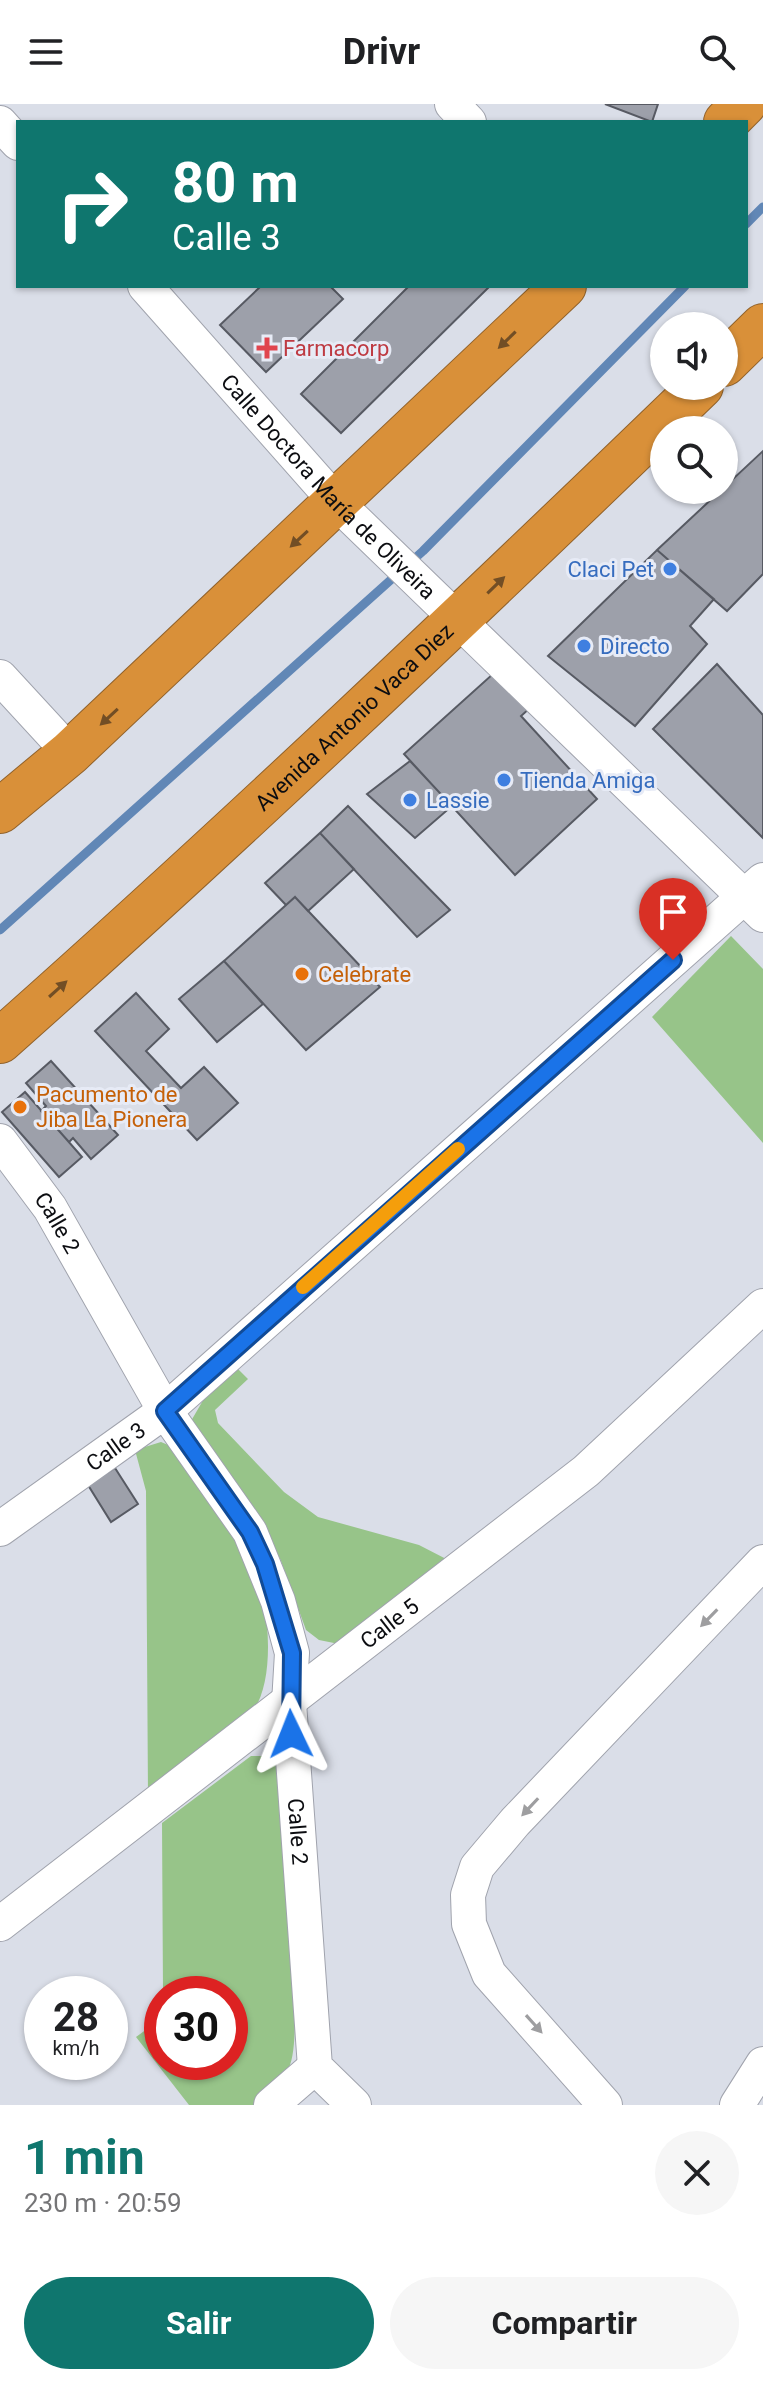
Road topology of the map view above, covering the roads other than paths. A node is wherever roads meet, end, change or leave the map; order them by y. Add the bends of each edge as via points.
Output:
1 (452, 104) edge
2 (744, 104) edge
3 (467, 120) edge
4 (728, 120) edge
5 (0, 123) edge
6 (16, 141) edge
7 (147, 288) edge
8 (562, 288) edge
9 (763, 326) edge
10 (738, 350) edge
11 (686, 400) edge
12 (352, 517) junction
13 (451, 612) junction
14 (0, 677) edge
15 (70, 753) junction
16 (0, 811) edge
17 (757, 897) edge
18 (0, 1041) edge
19 (0, 1141) edge
20 (763, 1306) edge
21 (165, 1411) junction
22 (0, 1529) edge
23 (763, 1562) edge
24 (289, 1703) junction
25 (0, 1924) edge
26 (763, 2064) edge
27 (315, 2067) junction
28 (271, 2105) edge
29 (354, 2105) edge
30 (605, 2105) edge
31 (737, 2105) edge

1 - 3 street
2 - 4 highway
5 - 6 street
7 - 12 street, Calle Doctora María de Oliveira
8 -> 12 highway
9 - 10 highway
13 -> 11 highway, Avenida Antonio Vaca Diez
12 - 13 street, Calle Doctora María de Oliveira
12 -> 15 highway
13 - 17 street, Calle Doctora María de Oliveira
18 -> 13 highway, Avenida Antonio Vaca Diez via 162,897
14 - 15 street
15 - 16 highway
17 - 21 street, Calle 3
19 - 21 street, Calle 2 via 50,1208
20 - 24 street, Calle 5 via 586,1471
21 - 22 street, Calle 3
21 - 24 street, Calle 2 via 250,1532 265,1564 292,1653
23 -> 30 street via 515,1822 477,1867 468,1895 469,1924 489,1974
24 - 25 street, Calle 5
24 - 27 street, Calle 2
26 - 31 street
27 - 28 street
27 - 29 street

